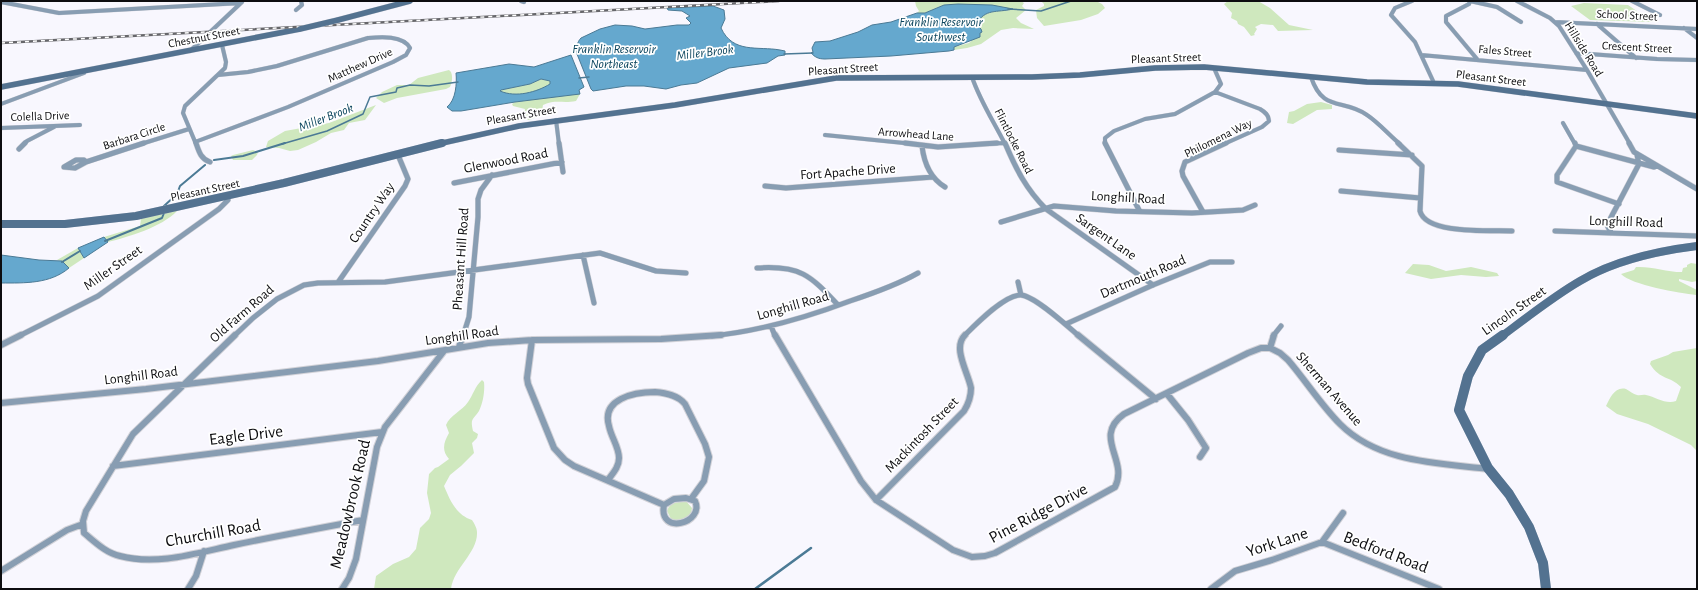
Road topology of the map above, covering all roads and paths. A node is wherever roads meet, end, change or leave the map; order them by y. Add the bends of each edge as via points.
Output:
1 (302, 1) edge
2 (410, 1) edge
3 (1412, 1) edge
4 (1470, 1) edge
5 (1517, 1) edge
6 (1632, 1) edge
7 (1, 2) edge
8 (243, 2) edge
9 (296, 10) dead end
10 (1660, 15) dead end
11 (1521, 22) dead end
12 (1555, 22) junction
13 (1597, 24) junction
14 (1684, 28) junction
15 (1697, 29) edge
16 (1697, 38) edge
17 (222, 45) junction
18 (190, 51) junction
19 (1576, 53) junction
20 (1421, 55) junction
21 (1636, 58) junction
22 (1477, 59) junction
23 (1697, 60) edge
24 (1214, 68) junction
25 (92, 70) junction
26 (1587, 70) junction
27 (218, 75) junction
28 (972, 77) junction
29 (1311, 77) junction
30 (1434, 83) junction
31 (1, 87) edge
32 (1215, 92) junction
33 (1, 104) edge
34 (1606, 104) junction
35 (1697, 116) edge
36 (556, 120) junction
37 (1563, 123) dead end
38 (80, 125) dead end
39 (56, 126) junction
40 (1, 128) edge
41 (189, 129) junction
42 (825, 135) dead end
43 (195, 142) junction
44 (1005, 144) junction
45 (922, 146) junction
46 (1576, 146) junction
47 (19, 149) dead end
48 (1339, 150) dead end
49 (398, 155) junction
50 (1413, 155) junction
51 (1637, 155) junction
52 (86, 162) dead end
53 (210, 162) dead end
54 (562, 162) junction
55 (1638, 164) junction
56 (1660, 168) junction
57 (563, 172) dead end
58 (492, 176) junction
59 (933, 177) junction
60 (454, 183) dead end
61 (765, 186) dead end
62 (945, 187) dead end
63 (1697, 189) edge
64 (1341, 191) dead end
65 (227, 196) junction
66 (1420, 198) junction
67 (1619, 204) junction
68 (1255, 205) dead end
69 (1046, 209) junction
70 (1139, 210) junction
71 (1203, 212) junction
72 (1001, 222) dead end
73 (1, 224) edge
74 (1512, 231) dead end
75 (1555, 231) dead end
76 (1611, 233) junction
77 (1697, 236) edge
78 (1697, 246) edge
79 (583, 255) junction
80 (1232, 262) dead end
81 (757, 268) dead end
82 (473, 271) junction
83 (686, 273) dead end
84 (918, 273) dead end
85 (339, 281) junction
86 (1018, 282) dead end
87 (1153, 285) junction
88 (1021, 295) junction
89 (594, 303) dead end
90 (838, 305) junction
91 (1066, 324) junction
92 (771, 326) junction
93 (1281, 326) dead end
94 (532, 340) junction
95 (1, 345) edge
96 (459, 346) junction
97 (1270, 348) junction
98 (444, 350) junction
99 (185, 383) junction
100 (1167, 394) junction
101 (1156, 399) junction
102 (1, 404) edge
103 (382, 432) junction
104 (1200, 457) dead end
105 (113, 466) junction
106 (1489, 469) junction
107 (608, 480) junction
108 (691, 499) junction
109 (876, 500) junction
110 (664, 504) junction
111 (1343, 513) dead end
112 (363, 520) junction
113 (83, 524) junction
114 (1322, 542) junction
115 (204, 551) junction
116 (1, 571) edge
117 (188, 589) edge
118 (342, 589) edge
119 (1211, 589) edge
120 (1439, 589) edge
121 (1546, 589) edge

1 - 9 street via 302,6
2 - 17 street, Chestnut Street, bridge via 300,29
3 - 20 street via 1395,8 1391,15 1415,42
4 - 11 street via 1497,6
4 - 22 street via 1469,4 1446,16 1446,22
5 - 12 street, Hillside Road
6 - 10 street
7 - 8 street via 66,13
8 - 18 street
12 - 13 street, School Street
12 - 19 street, Hillside Road
13 - 14 street, School Street
13 - 21 street
14 - 15 street, School Street
14 - 16 street
17 - 18 street, Chestnut Street
17 - 27 street via 226,64
18 - 25 street, Chestnut Street
19 - 21 street, Crescent Street
19 - 26 street, Hillside Road
20 - 22 street, Fales Street
20 - 30 street
21 - 23 street, Crescent Street
22 - 26 street, Fales Street
24 - 28 street, Pleasant Street via 1174,67 1070,76
24 - 29 street, Pleasant Street
24 - 32 street via 1221,84
25 - 31 street, Chestnut Street
25 - 33 street
26 - 34 street, Hillside Road
27 - 41 street via 184,109
27 - 43 street, Matthew Drive via 248,72 292,62 344,44 368,39 399,40 408,44 410,48 403,57 382,67 276,112
28 - 36 street, Pleasant Street via 836,78 675,105
28 - 44 street, Flintlocke Road via 977,93
29 - 30 street, Pleasant Street via 1367,82
29 - 50 street via 1314,87 1322,97 1332,103 1364,113
30 - 34 street, Pleasant Street via 1500,89
32 - 70 street via 1181,111 1145,119 1114,131 1105,138 1106,147
32 - 71 street, Philomena Way via 1260,109 1268,114 1269,121 1262,128 1185,162 1183,176
34 - 35 street, Pleasant Street
34 - 51 street, Hillside Road
36 - 49 street, Pleasant Street via 493,131
36 - 54 street
37 - 46 street
38 - 39 street, Colella Drive
39 - 40 street, Colella Drive
39 - 47 street via 27,141
41 - 43 street
41 - 52 street, Barbara Circle
42 - 45 street, Arrowhead Lane
43 - 53 street via 200,155
44 - 45 street, Arrowhead Lane
44 - 69 street, Flintlocke Road via 1026,188
45 - 59 street via 923,155
46 - 55 street
46 - 67 street via 1557,175 1557,182
48 - 50 street
49 - 65 street, Pleasant Street
49 - 85 street, Country Way via 408,179 406,186
50 - 66 street via 1422,166
51 - 55 street
51 - 56 street
54 - 57 street
54 - 58 street, Glenwood Road
55 - 56 street
55 - 67 street
56 - 63 street
58 - 60 street, Glenwood Road
58 - 82 street, Pheasant Hill Road via 481,188 477,202
59 - 61 street, Fort Apache Drive via 786,188
59 - 62 street
64 - 66 street
65 - 73 street, Pleasant Street via 115,219 65,224
65 - 95 street, Miller Street via 228,200 219,209 115,284 84,303
66 - 74 street via 1420,214 1432,224 1444,228
67 - 76 street via 1607,225
68 - 71 street, Longhill Road via 1246,210
69 - 70 street, Longhill Road via 1054,206 1116,211
69 - 72 street, Longhill Road
69 - 87 street, Sargent Lane
70 - 71 street, Longhill Road
75 - 76 street, Longhill Road
76 - 77 street, Longhill Road
78 - 106 street, Lincoln Street via 1654,253 1591,274 1482,350 1468,376 1459,410
79 - 82 street, Old Farm Road
79 - 83 street, Old Farm Road via 605,254 656,271
79 - 89 street
80 - 87 street, Dartmouth Road via 1210,262
81 - 90 street via 802,271 816,281
82 - 85 street, Old Farm Road via 385,282
82 - 96 street, Pheasant Hill Road via 469,317
84 - 90 street, Longhill Road via 898,284
85 - 99 street, Old Farm Road via 304,286 277,299 253,318
86 - 88 street
87 - 91 street, Dartmouth Road
88 - 91 street via 1036,301
88 - 109 street, Mackintosh Street via 1006,299 962,339 959,348 970,382 970,400 964,411
90 - 92 street, Longhill Road
91 - 101 street
92 - 94 street, Longhill Road via 727,334 660,340
92 - 109 street, Pine Ridge Drive via 779,344 861,481
93 - 97 street via 1273,336
94 - 96 street, Longhill Road
94 - 107 street via 528,384 554,448 574,466
96 - 98 street, Longhill Road
97 - 100 street, Pine Ridge Drive via 1248,353
97 - 106 street, Sherman Avenue via 1284,356 1338,422 1368,446 1410,458
98 - 99 street, Longhill Road via 378,361
98 - 103 street, Meadowbrook Road
99 - 102 street, Longhill Road
99 - 105 street, Old Farm Road via 133,434
100 - 101 street, Pine Ridge Drive
100 - 104 street via 1202,439 1206,448
101 - 109 street, Pine Ridge Drive via 1124,414 1111,428 1112,446 1119,473 1119,483 1115,487 995,553 972,557 953,550
103 - 105 street, Eagle Drive
103 - 112 street, Meadowbrook Road
105 - 113 street, Old Farm Road via 86,510
106 - 121 street, Lincoln Street via 1509,494 1533,533 1540,549
107 - 108 street via 620,458 608,423 610,406 633,393 666,394 674,396 687,406 710,457 705,482
107 - 110 street
108 - 110 street via 675,497
108 - 110 street via 696,505 693,517 678,524 664,518
111 - 114 street, York Lane
112 - 115 street, Churchill Road
112 - 118 street, Meadowbrook Road via 356,559
113 - 115 street, Churchill Road via 84,533 106,551 120,556 152,559
113 - 116 street via 67,530
114 - 119 street, York Lane via 1235,571
114 - 120 street, Bedford Road
115 - 117 street via 196,576

